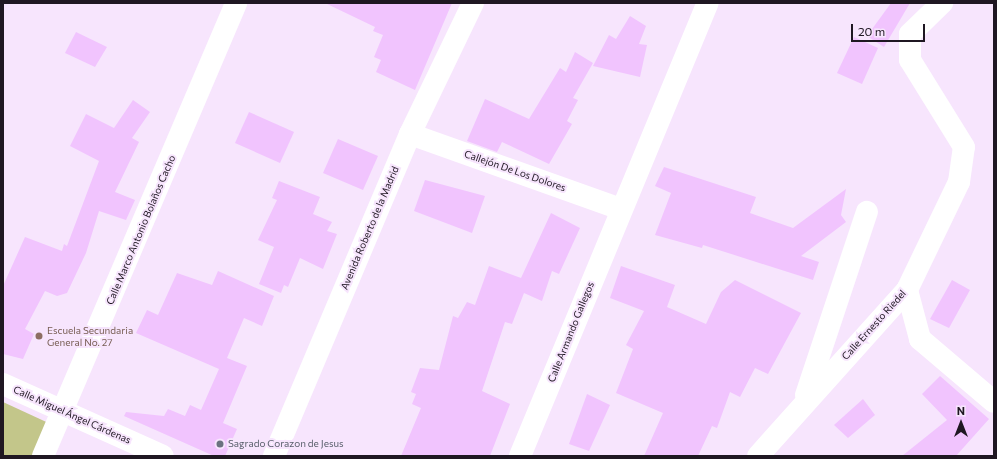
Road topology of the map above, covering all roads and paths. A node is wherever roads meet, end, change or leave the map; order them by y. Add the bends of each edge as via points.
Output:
1 (236, 3) edge
2 (473, 3) edge
3 (708, 3) edge
4 (942, 3) edge
5 (410, 134) junction
6 (621, 208) junction
7 (867, 212) dead end
8 (907, 290) junction
9 (3, 384) edge
10 (994, 402) edge
11 (804, 403) junction
12 (64, 410) junction
13 (44, 456) edge
14 (163, 456) edge
15 (274, 456) edge
16 (520, 456) edge
17 (758, 456) edge

1 - 12 street, Calle Marco Antonio Bolaños Cacho
2 - 5 street, Avenida Roberto de la Madrid
3 - 6 street, Calle Armando Gallegos
4 - 8 street, Calle Ernesto Riedel via 910,34 910,60 931,89 964,147 959,182
5 - 6 street, Callejón De Los Dolores
5 - 15 street, Avenida Roberto de la Madrid
6 - 16 street, Calle Armando Gallegos
7 - 11 street
8 - 10 street via 920,339
8 - 11 street, Calle Ernesto Riedel
9 - 12 street, Calle Miguel Ángel Cárdenas
11 - 17 street, Calle Ernesto Riedel
12 - 13 street, Calle Marco Antonio Bolaños Cacho
12 - 14 street, Calle Miguel Ángel Cárdenas

